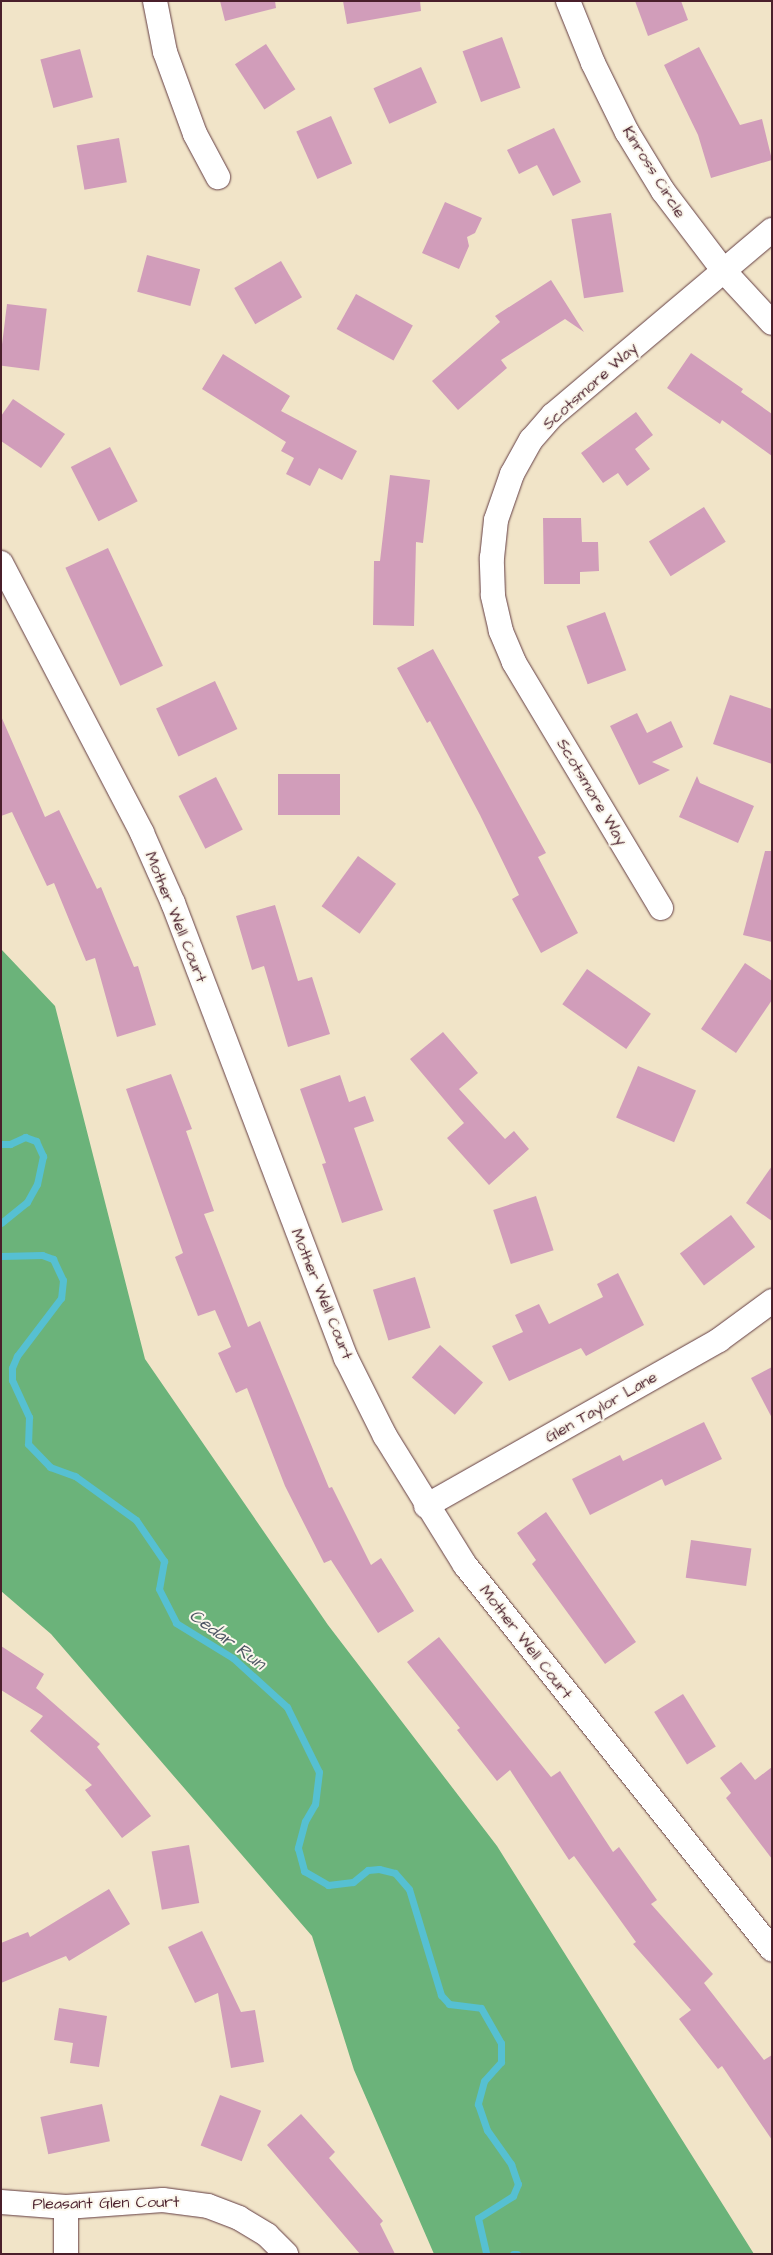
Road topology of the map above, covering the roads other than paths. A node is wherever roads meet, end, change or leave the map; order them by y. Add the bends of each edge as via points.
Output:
1 (155, 1) edge
2 (568, 1) edge
3 (218, 177) dead end
4 (772, 230) edge
5 (723, 270) junction
6 (772, 323) edge
7 (1, 563) edge
8 (661, 908) dead end
9 (772, 1301) edge
10 (426, 1506) junction
11 (772, 1950) edge
12 (1, 2202) edge
13 (66, 2207) junction
14 (66, 2254) edge
15 (286, 2254) edge

1 - 3 street via 165,52 196,134
2 - 5 street, Kinross Circle via 593,63 627,132 663,191
4 - 5 street, Scotsmore Way
5 - 6 street, Kinross Circle
5 - 8 street, Scotsmore Way via 553,415 532,440 512,474 499,511 492,558 493,594 501,631 514,662
7 - 10 street, Mother Well Court via 142,833 173,903 346,1358 385,1436
9 - 10 street, Glen Taylor Lane via 719,1340
10 - 11 street, Mother Well Court via 465,1564
12 - 13 street, Pleasant Glen Court
13 - 14 street
13 - 15 street, Pleasant Glen Court via 163,2200 208,2206 267,2235

